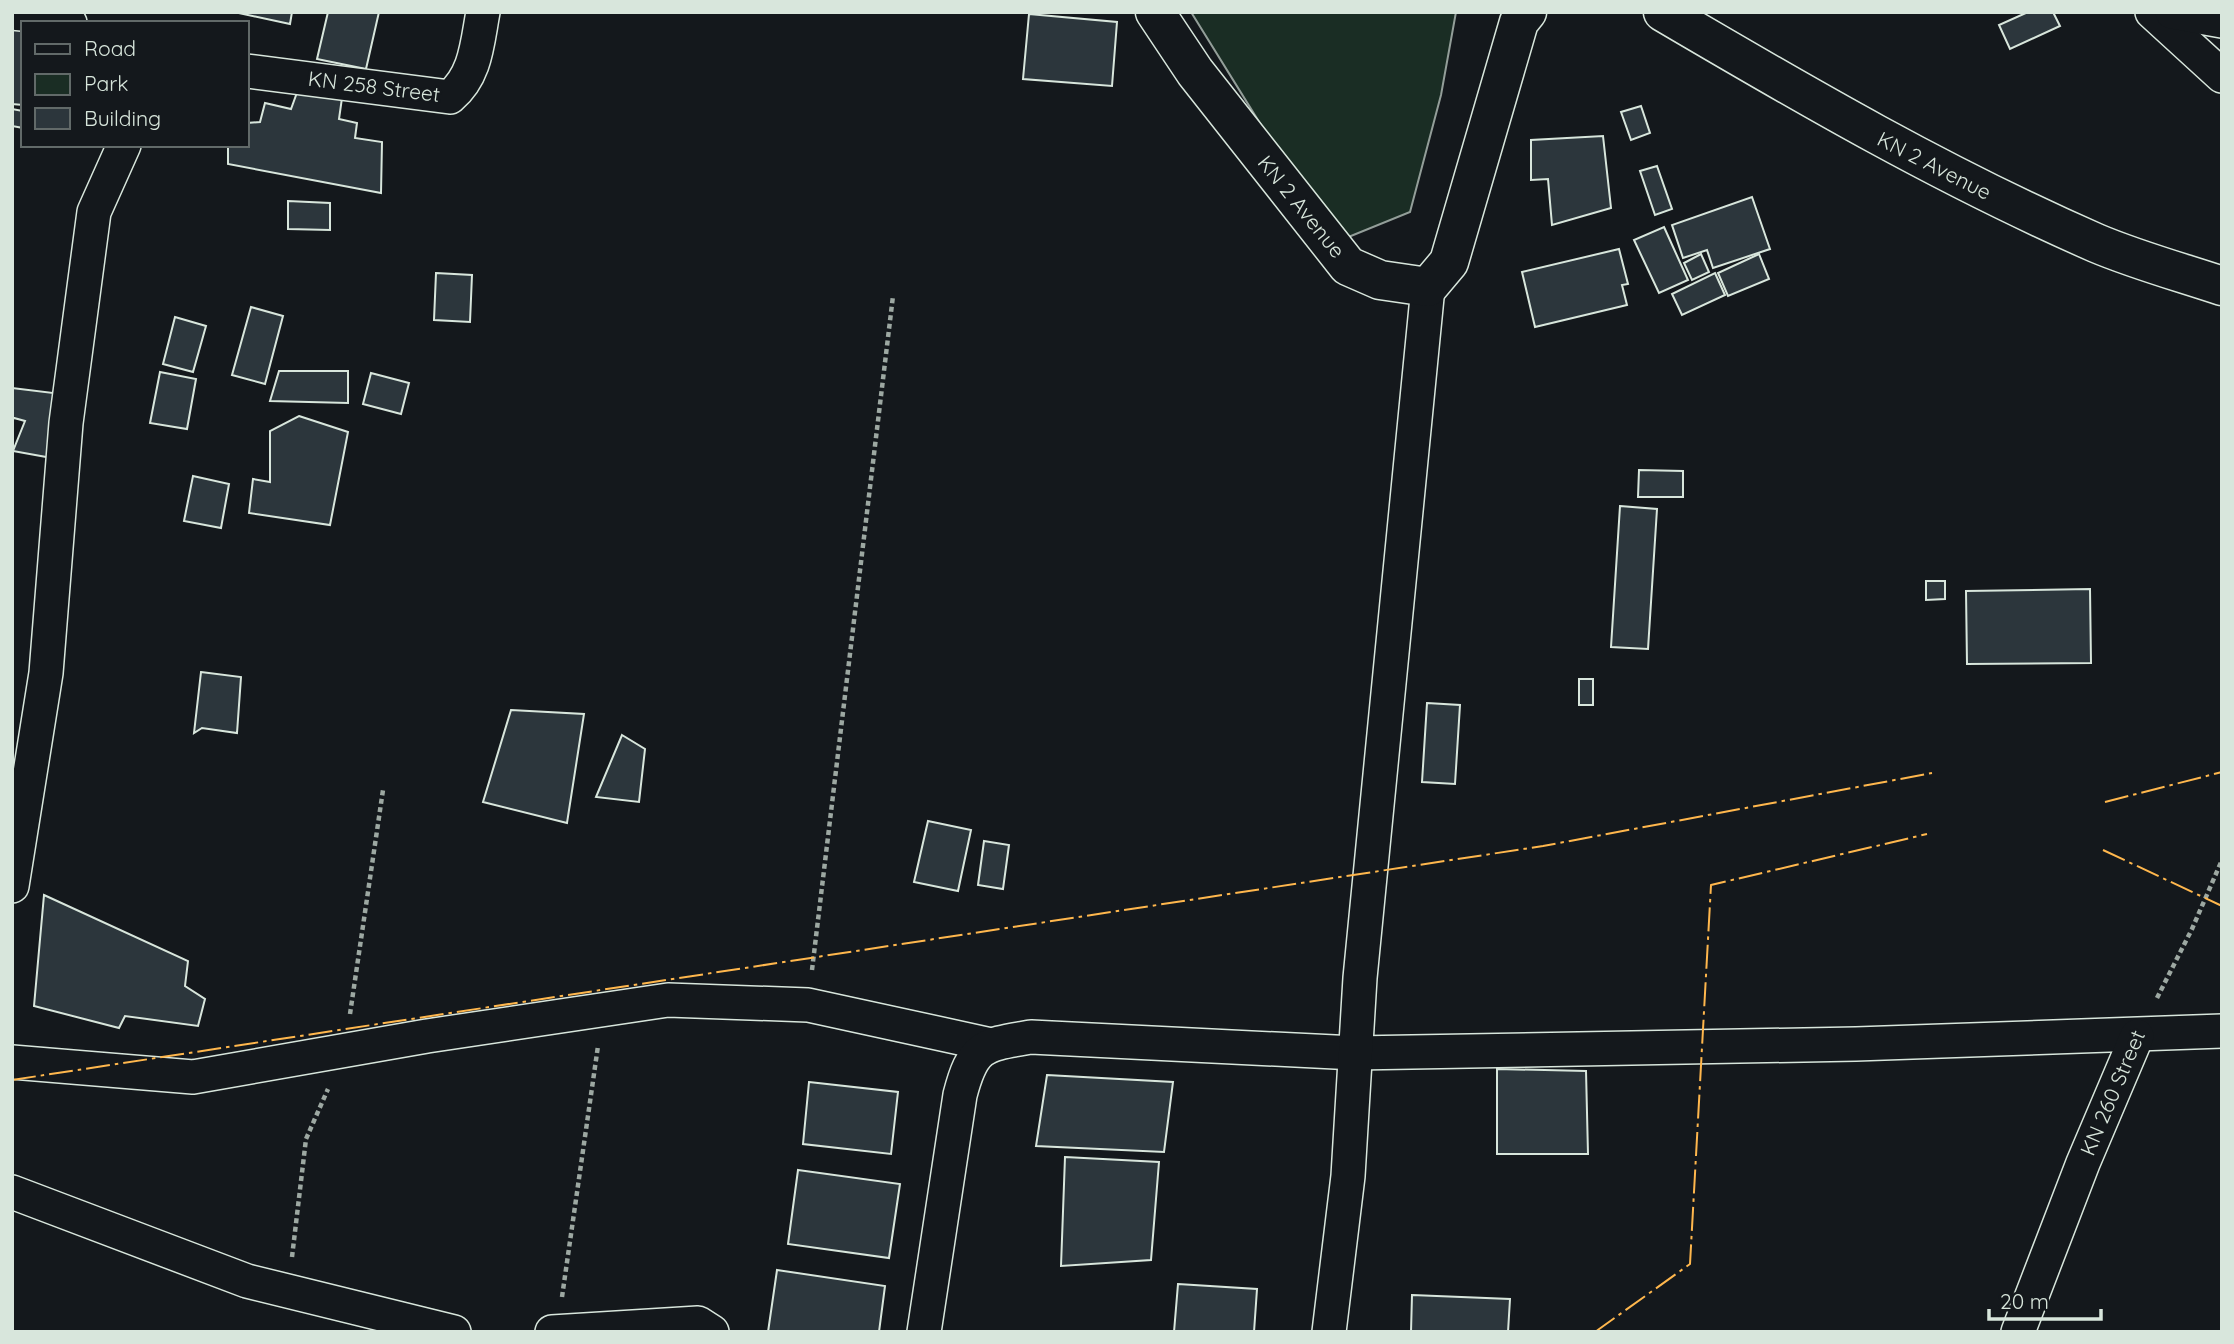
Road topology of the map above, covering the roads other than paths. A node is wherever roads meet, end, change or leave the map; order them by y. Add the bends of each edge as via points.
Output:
1 (483, 12) edge
2 (1155, 12) edge
3 (1527, 12) edge
4 (1663, 12) edge
5 (2152, 12) edge
6 (2172, 12) edge
7 (12, 13) edge
8 (62, 21) edge
9 (2222, 21) edge
10 (248, 71) edge
11 (2222, 76) edge
12 (123, 147) edge
13 (2222, 286) edge
14 (1428, 287) junction
15 (12, 886) edge
16 (2222, 1031) edge
17 (2137, 1036) junction
18 (987, 1044) junction
19 (1356, 1054) junction
20 (12, 1062) edge
21 (12, 1192) edge
22 (921, 1323) edge
23 (558, 1331) edge
24 (454, 1332) edge
25 (552, 1332) edge
26 (712, 1332) edge
27 (1329, 1332) edge
28 (2018, 1332) edge

1 - 10 street, KN 258 Street via 472,69 464,85 450,97
2 - 14 main road, KN 2 Avenue via 1195,72 1348,266 1380,280
3 - 14 main road via 1519,22 1449,262
4 - 13 main road, KN 2 Avenue via 1954,178 2098,244
5 - 11 street
6 - 9 street
7 - 8 street
12 - 15 street via 94,212 66,423 46,673
14 - 19 street
16 - 17 street
17 - 19 street
17 - 28 street, KN 260 Street
18 - 19 street via 1031,1037
18 - 20 street via 808,1005 668,1000 192,1077
18 - 22 street via 967,1067 960,1095
19 - 27 street via 1348,1176
21 - 24 street via 247,1281
23 - 25 street
23 - 26 street via 698,1323

